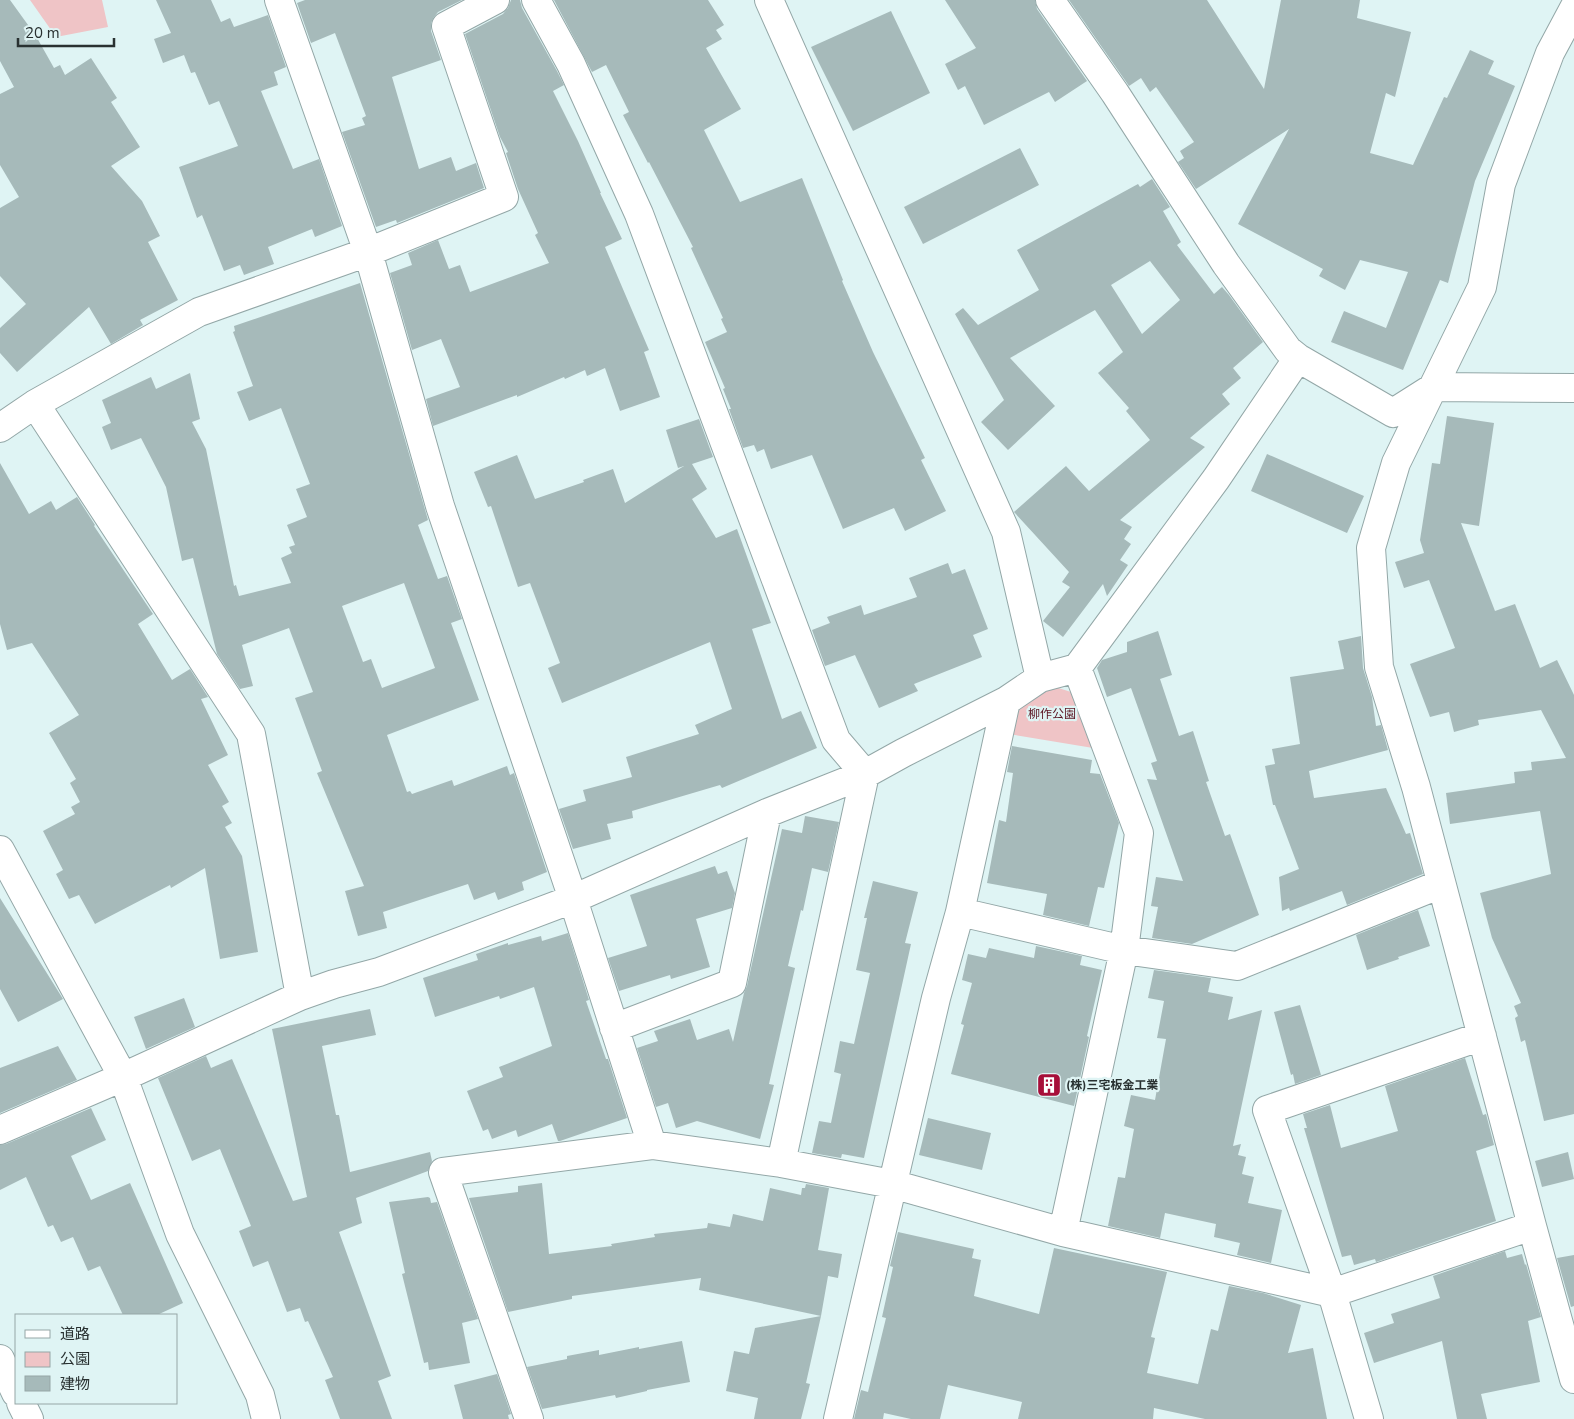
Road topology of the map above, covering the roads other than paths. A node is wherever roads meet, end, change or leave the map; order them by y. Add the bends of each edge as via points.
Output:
1 (279, 0) edge
2 (495, 0) edge
3 (536, 0) edge
4 (769, 0) edge
5 (1050, 0) edge
6 (1574, 8) edge
7 (368, 252) junction
8 (1298, 358) junction
9 (1434, 387) junction
10 (1574, 388) edge
11 (35, 404) junction
12 (0, 428) edge
13 (1077, 668) junction
14 (1040, 678) junction
15 (1006, 701) junction
16 (865, 774) junction
17 (768, 813) junction
18 (0, 850) edge
19 (1441, 884) junction
20 (573, 899) junction
21 (960, 912) junction
22 (1124, 950) junction
23 (300, 996) junction
24 (614, 1028) junction
25 (1482, 1036) junction
26 (123, 1077) junction
27 (0, 1130) edge
28 (652, 1145) junction
29 (781, 1163) junction
30 (892, 1184) junction
31 (1532, 1226) junction
32 (1063, 1232) junction
33 (1332, 1293) junction
34 (0, 1359) edge
35 (1574, 1379) edge
36 (15, 1391) edge
37 (22, 1404) edge
38 (29, 1419) edge
39 (266, 1419) edge
40 (529, 1419) edge
41 (838, 1419) edge
42 (1369, 1419) edge

1 - 7 street
2 - 7 street via 446,26 504,197
3 - 16 street via 572,64 639,214 836,740
4 - 14 street via 1006,532
5 - 8 street via 1226,264 1288,350
6 - 9 street via 1550,52 1502,184 1482,287
7 - 11 street via 199,312
7 - 20 street via 440,506
8 - 9 street via 1393,413
8 - 13 street via 1216,479
9 - 10 street
9 - 19 street via 1396,463 1371,548 1379,667 1416,786
11 - 12 street
11 - 23 street via 251,734
13 - 14 street
13 - 22 street via 1139,833
14 - 15 street
15 - 16 street
15 - 21 street
16 - 17 street
16 - 29 street
17 - 20 street
17 - 24 street via 732,984
18 - 26 street
19 - 22 street via 1237,966
19 - 25 street
20 - 23 street via 379,972
20 - 24 street
21 - 22 street
21 - 30 street
22 - 32 street
23 - 26 street
24 - 28 street
25 - 31 street
25 - 33 street via 1267,1110
26 - 27 street
26 - 39 street via 180,1234 260,1395
28 - 29 street
28 - 40 street via 443,1172
29 - 30 street
30 - 32 street
30 - 41 street
31 - 33 street
31 - 35 street
32 - 33 street
33 - 42 street
34 - 36 street
37 - 38 street

